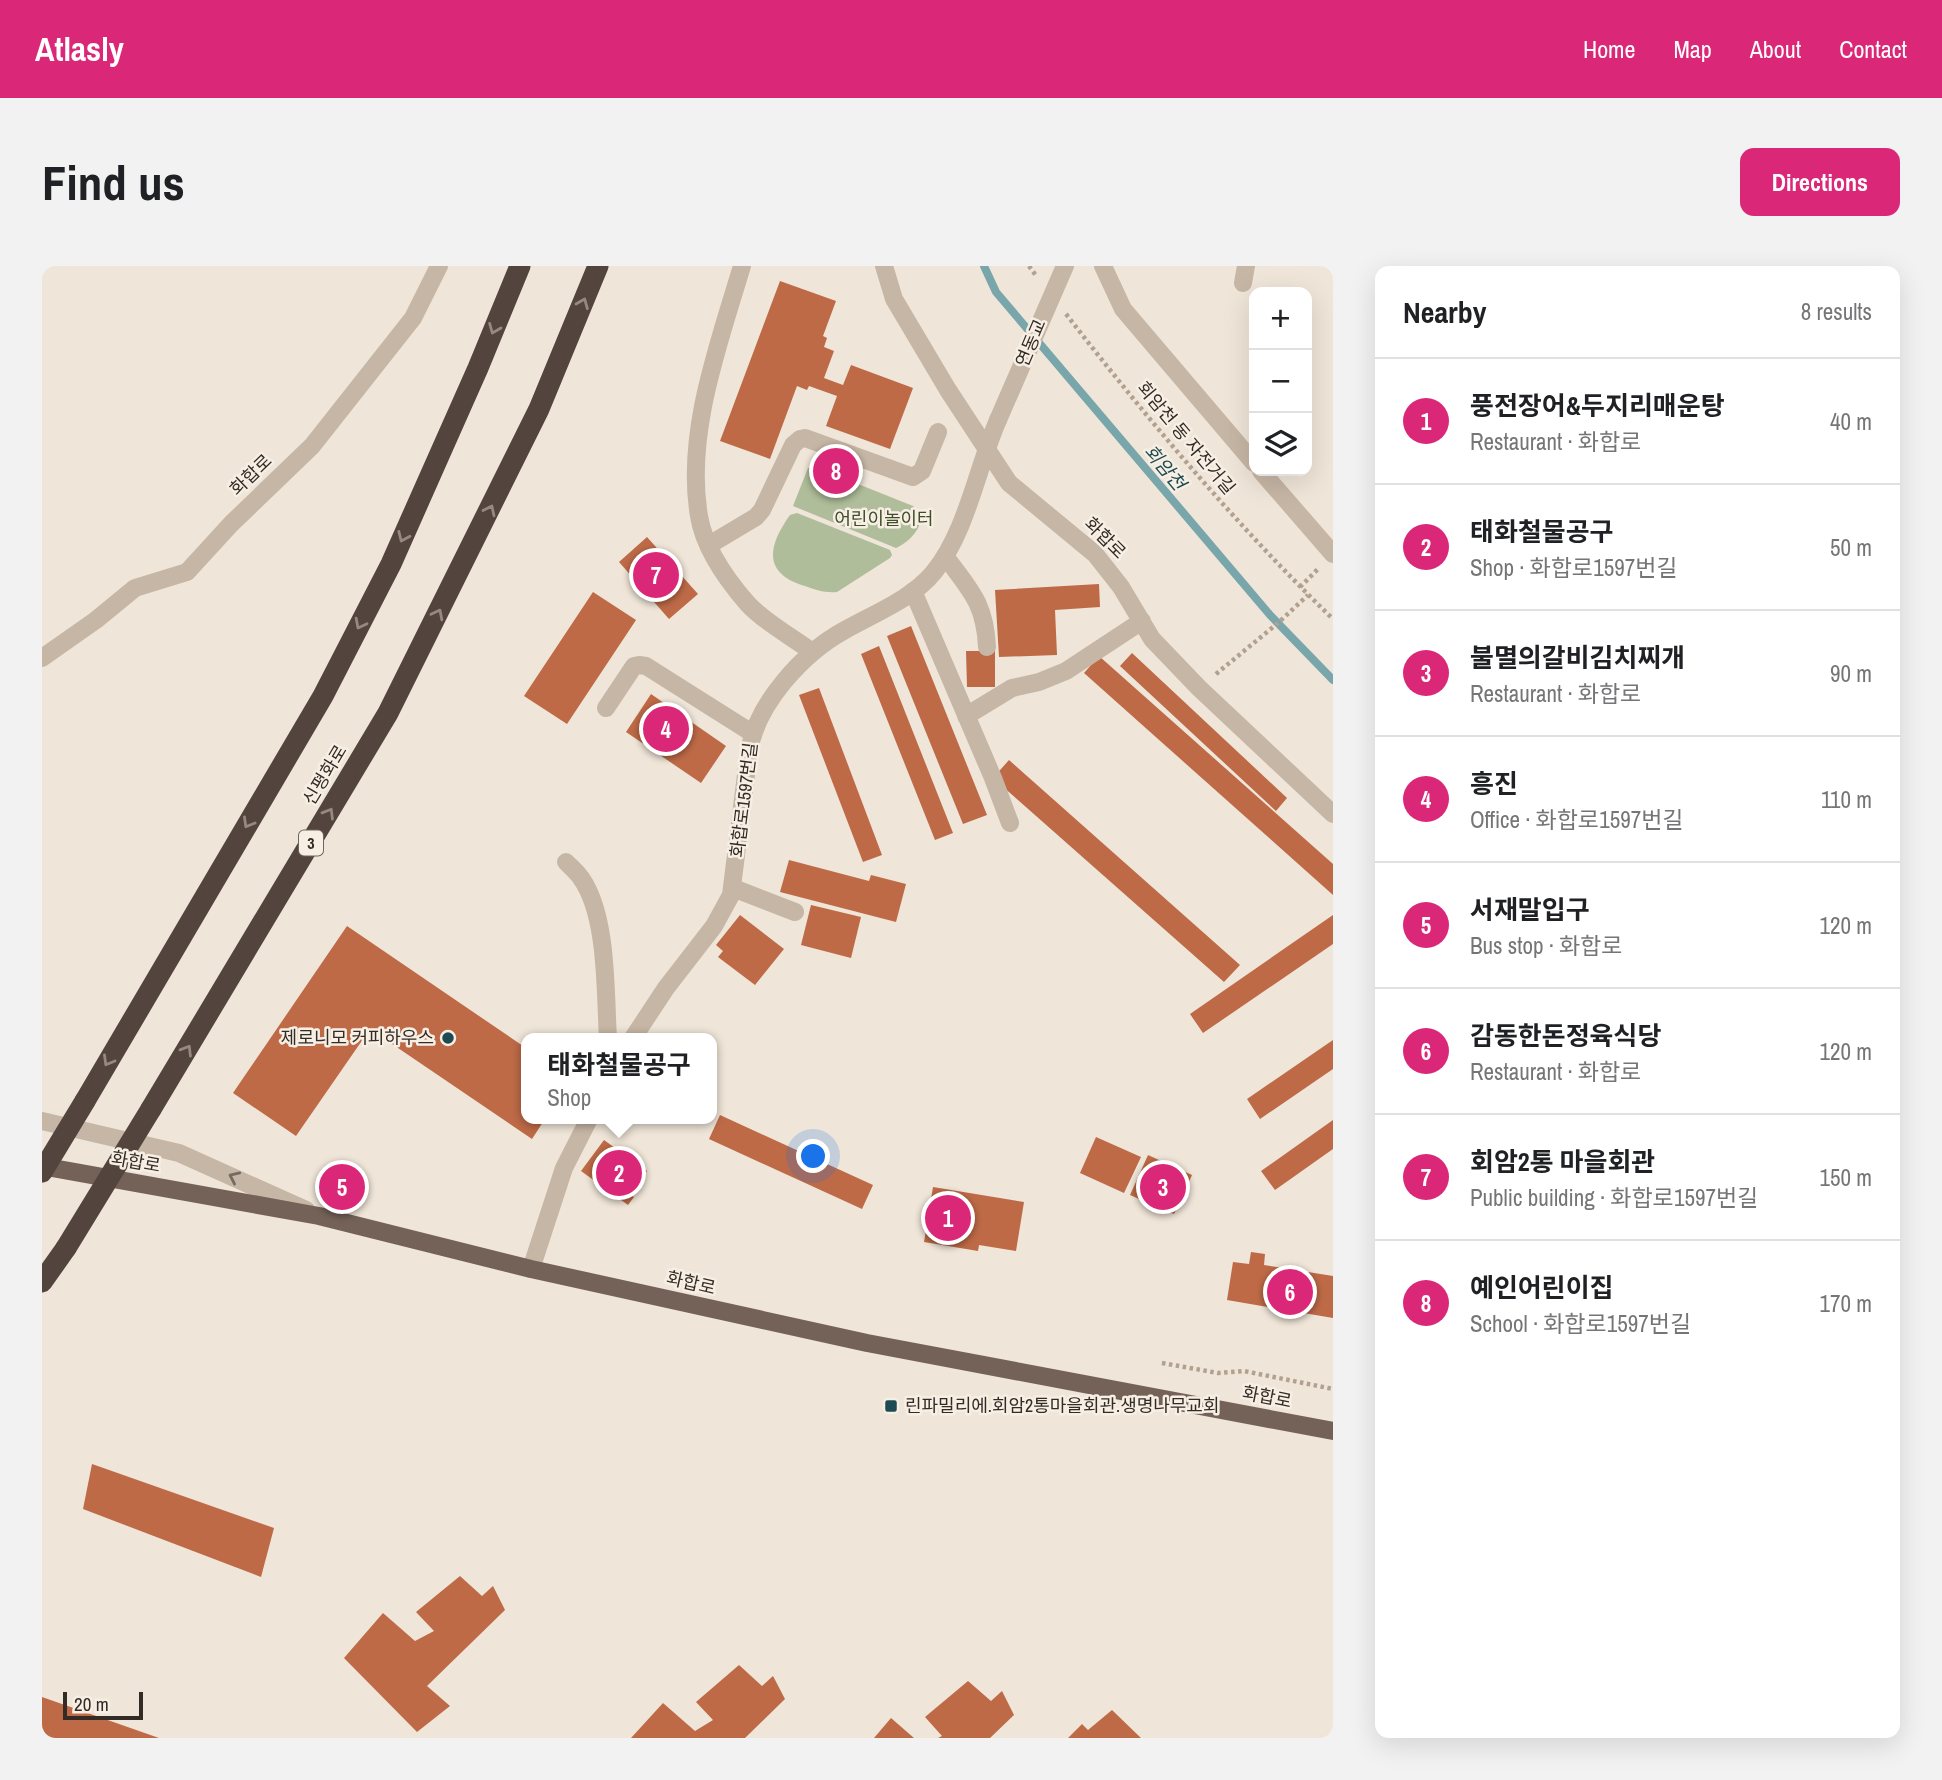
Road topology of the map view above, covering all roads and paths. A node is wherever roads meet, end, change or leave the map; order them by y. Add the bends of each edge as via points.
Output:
1 (439, 266) edge
2 (520, 266) edge
3 (598, 266) edge
4 (742, 266) edge
5 (884, 266) edge
6 (1029, 266) edge
7 (1065, 266) edge
8 (1103, 266) edge
9 (1045, 287) dead end
10 (1062, 308) dead end
11 (998, 420) joint
12 (938, 432) dead end
13 (986, 446) junction
14 (1249, 457) edge
15 (1265, 476) edge
16 (709, 544) junction
17 (1333, 554) edge
18 (945, 556) junction
19 (913, 591) junction
20 (1308, 595) junction
21 (1333, 619) edge
22 (1142, 621) junction
23 (987, 647) dead end
24 (811, 651) junction
25 (42, 659) edge
26 (1199, 688) junction
27 (606, 708) dead end
28 (966, 716) junction
29 (752, 733) junction
30 (1333, 814) edge
31 (1010, 824) dead end
32 (566, 862) dead end
33 (733, 888) junction
34 (795, 912) dead end
35 (608, 1033) edge
36 (636, 1033) edge
37 (42, 1121) edge
38 (586, 1124) edge
39 (42, 1166) edge
40 (42, 1172) edge
41 (318, 1216) junction
42 (531, 1269) junction
43 (47, 1274) edge
44 (42, 1288) edge
45 (1162, 1363) dead end
46 (1333, 1389) edge
47 (1333, 1431) edge

1 - 25 street, 화합로 via 413,318 312,446 187,572 135,588
2 -> 40 highway, bridge via 391,564 329,684
43 -> 3 highway, 신평화로 / 3, bridge via 152,1109 388,713 539,409
4 - 16 street via 699,426 699,516
5 - 13 street, 화합로 via 894,299
6 - 9 path
7 - 11 street, 연동교, bridge
8 - 14 street via 1123,309
10 - 20 path, 회암천 동 자전거길 via 1180,457
11 - 13 street, 화합로1597번길
12 - 16 street via 922,471 913,477 800,439 756,517
13 - 18 street, 화합로1597번길
13 - 22 street, 화합로 via 1009,483 1095,554
15 - 17 street
16 - 24 street via 748,605
18 - 19 street, 화합로1597번길
18 - 23 street via 982,610
19 - 24 street, 화합로1597번길
19 - 28 street
20 - 21 path, 회암천 동 자전거길
20 - 26 path
22 - 26 street, 화합로 via 1152,639
22 - 28 street via 1066,671 1012,688
24 - 29 street, 화합로1597번길
26 - 30 street, 화합로
27 - 29 street via 634,666 646,666
28 - 31 street
29 - 33 street, 화합로1597번길
32 - 35 street via 589,892 600,929
33 - 34 street
33 - 36 street, 화합로1597번길 via 714,926
41 -> 37 street via 178,1153
38 - 42 street via 564,1168
39 - 41 main road, 화합로
41 - 42 main road, 화합로
42 - 47 main road, 화합로 via 867,1343
43 - 44 highway, 신평화로
45 - 46 path via 1218,1373 1244,1371

